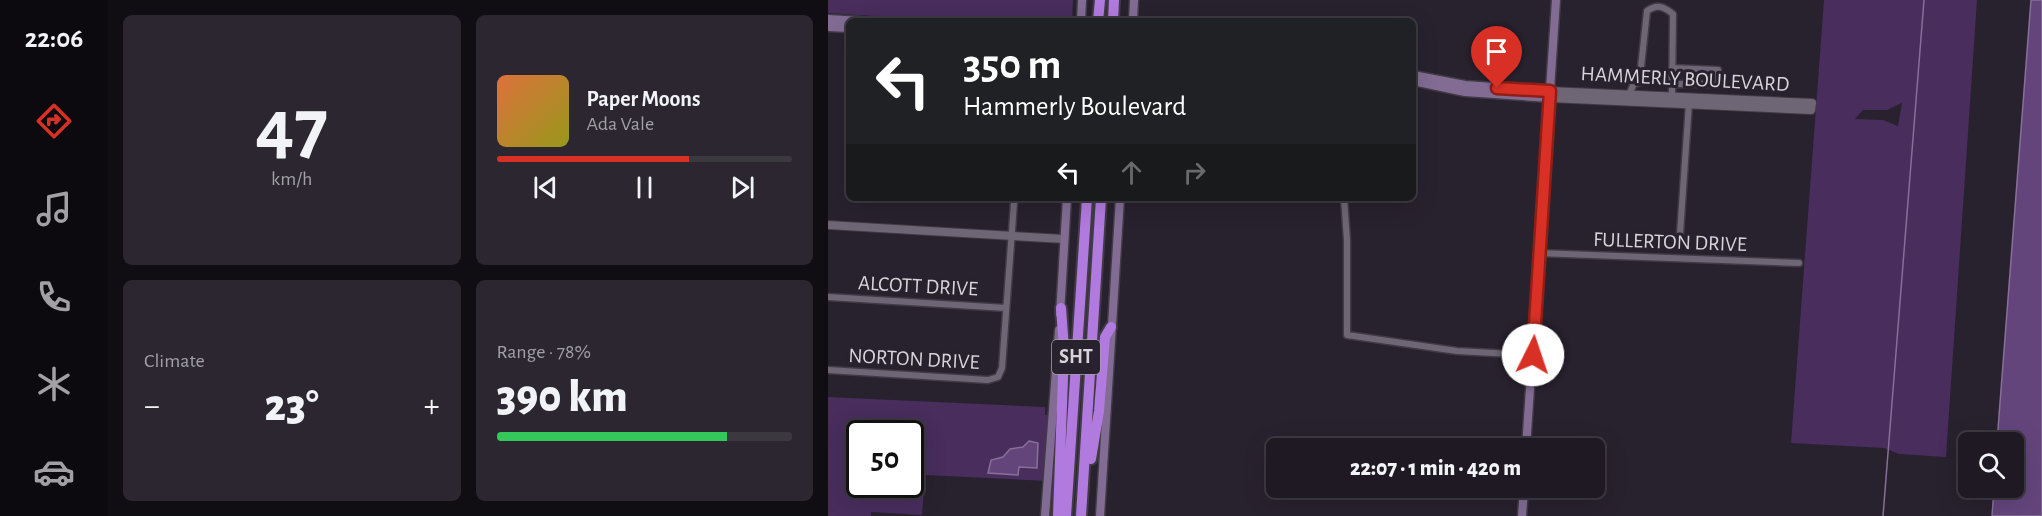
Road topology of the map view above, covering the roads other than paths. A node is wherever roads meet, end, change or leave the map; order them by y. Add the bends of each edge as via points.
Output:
1 (1100, 0) edge
2 (1114, 0) edge
3 (1556, 0) edge
4 (1134, 4) edge
5 (1098, 18) edge
6 (1113, 18) edge
7 (1128, 18) edge
8 (1140, 18) edge
9 (828, 19) edge
10 (846, 20) edge
11 (828, 27) edge
12 (846, 28) edge
13 (1672, 71) junction
14 (1639, 72) junction
15 (1416, 76) edge
16 (1653, 77) junction
17 (1416, 82) edge
18 (1634, 84) junction
19 (1672, 84) junction
20 (1550, 94) junction
21 (1629, 95) junction
22 (1672, 97) junction
23 (1638, 99) junction
24 (1689, 101) junction
25 (1812, 107) dead end
26 (1067, 201) edge
27 (1087, 201) edge
28 (1101, 201) edge
29 (1120, 201) edge
30 (1344, 201) edge
31 (1014, 203) dead end
32 (828, 225) edge
33 (1680, 234) dead end
34 (1011, 236) junction
35 (1064, 239) junction
36 (1539, 253) junction
37 (1799, 263) dead end
38 (828, 297) edge
39 (1006, 308) junction
40 (1061, 308) junction
41 (1111, 327) junction
42 (1533, 355) junction
43 (828, 370) edge
44 (1527, 438) edge
45 (1523, 498) edge
46 (1045, 516) edge
47 (1058, 516) edge
48 (1066, 516) edge
49 (1081, 516) edge
50 (1100, 516) edge
51 (1522, 516) edge

1 - 5 highway
2 - 6 highway
3 - 20 main road
4 - 7 main road
4 - 8 main road
9 - 10 main road
11 - 12 main road
13 - 14 street via 1673,14 1664,7 1654,7 1647,11
13 - 16 street
13 - 19 street
13 - 19 street via 1718,70 1718,84
14 - 16 street
14 - 18 street
15 - 20 main road, HAMMERLY BOULEVARD
16 - 18 street
17 - 20 main road, HAMMERLY BOULEVARD via 1465,92
18 - 21 street
19 - 22 street
20 - 21 street, HAMMERLY BOULEVARD
20 - 23 street, HAMMERLY BOULEVARD
20 - 36 main road
21 - 23 street, HAMMERLY BOULEVARD
22 - 23 street, HAMMERLY BOULEVARD
22 - 24 street, HAMMERLY BOULEVARD
23 - 24 street, HAMMERLY BOULEVARD
24 - 25 street, HAMMERLY BOULEVARD
24 - 33 street
26 - 35 main road
27 - 48 highway, SHT
28 - 49 highway, SHT
29 - 41 main road
30 - 42 street via 1347,335 1457,351
31 - 34 street
32 - 34 street
34 - 35 street
34 - 39 street
35 - 40 main road
36 - 37 street, FULLERTON DRIVE
36 - 42 main road
38 - 39 street, ALCOTT DRIVE
39 - 43 street, NORTON DRIVE via 998,377 988,380
40 - 46 main road
40 - 47 highway via 1064,349
41 - 49 highway via 1105,337 1099,411
41 - 50 main road
42 - 44 main road
45 - 51 main road

